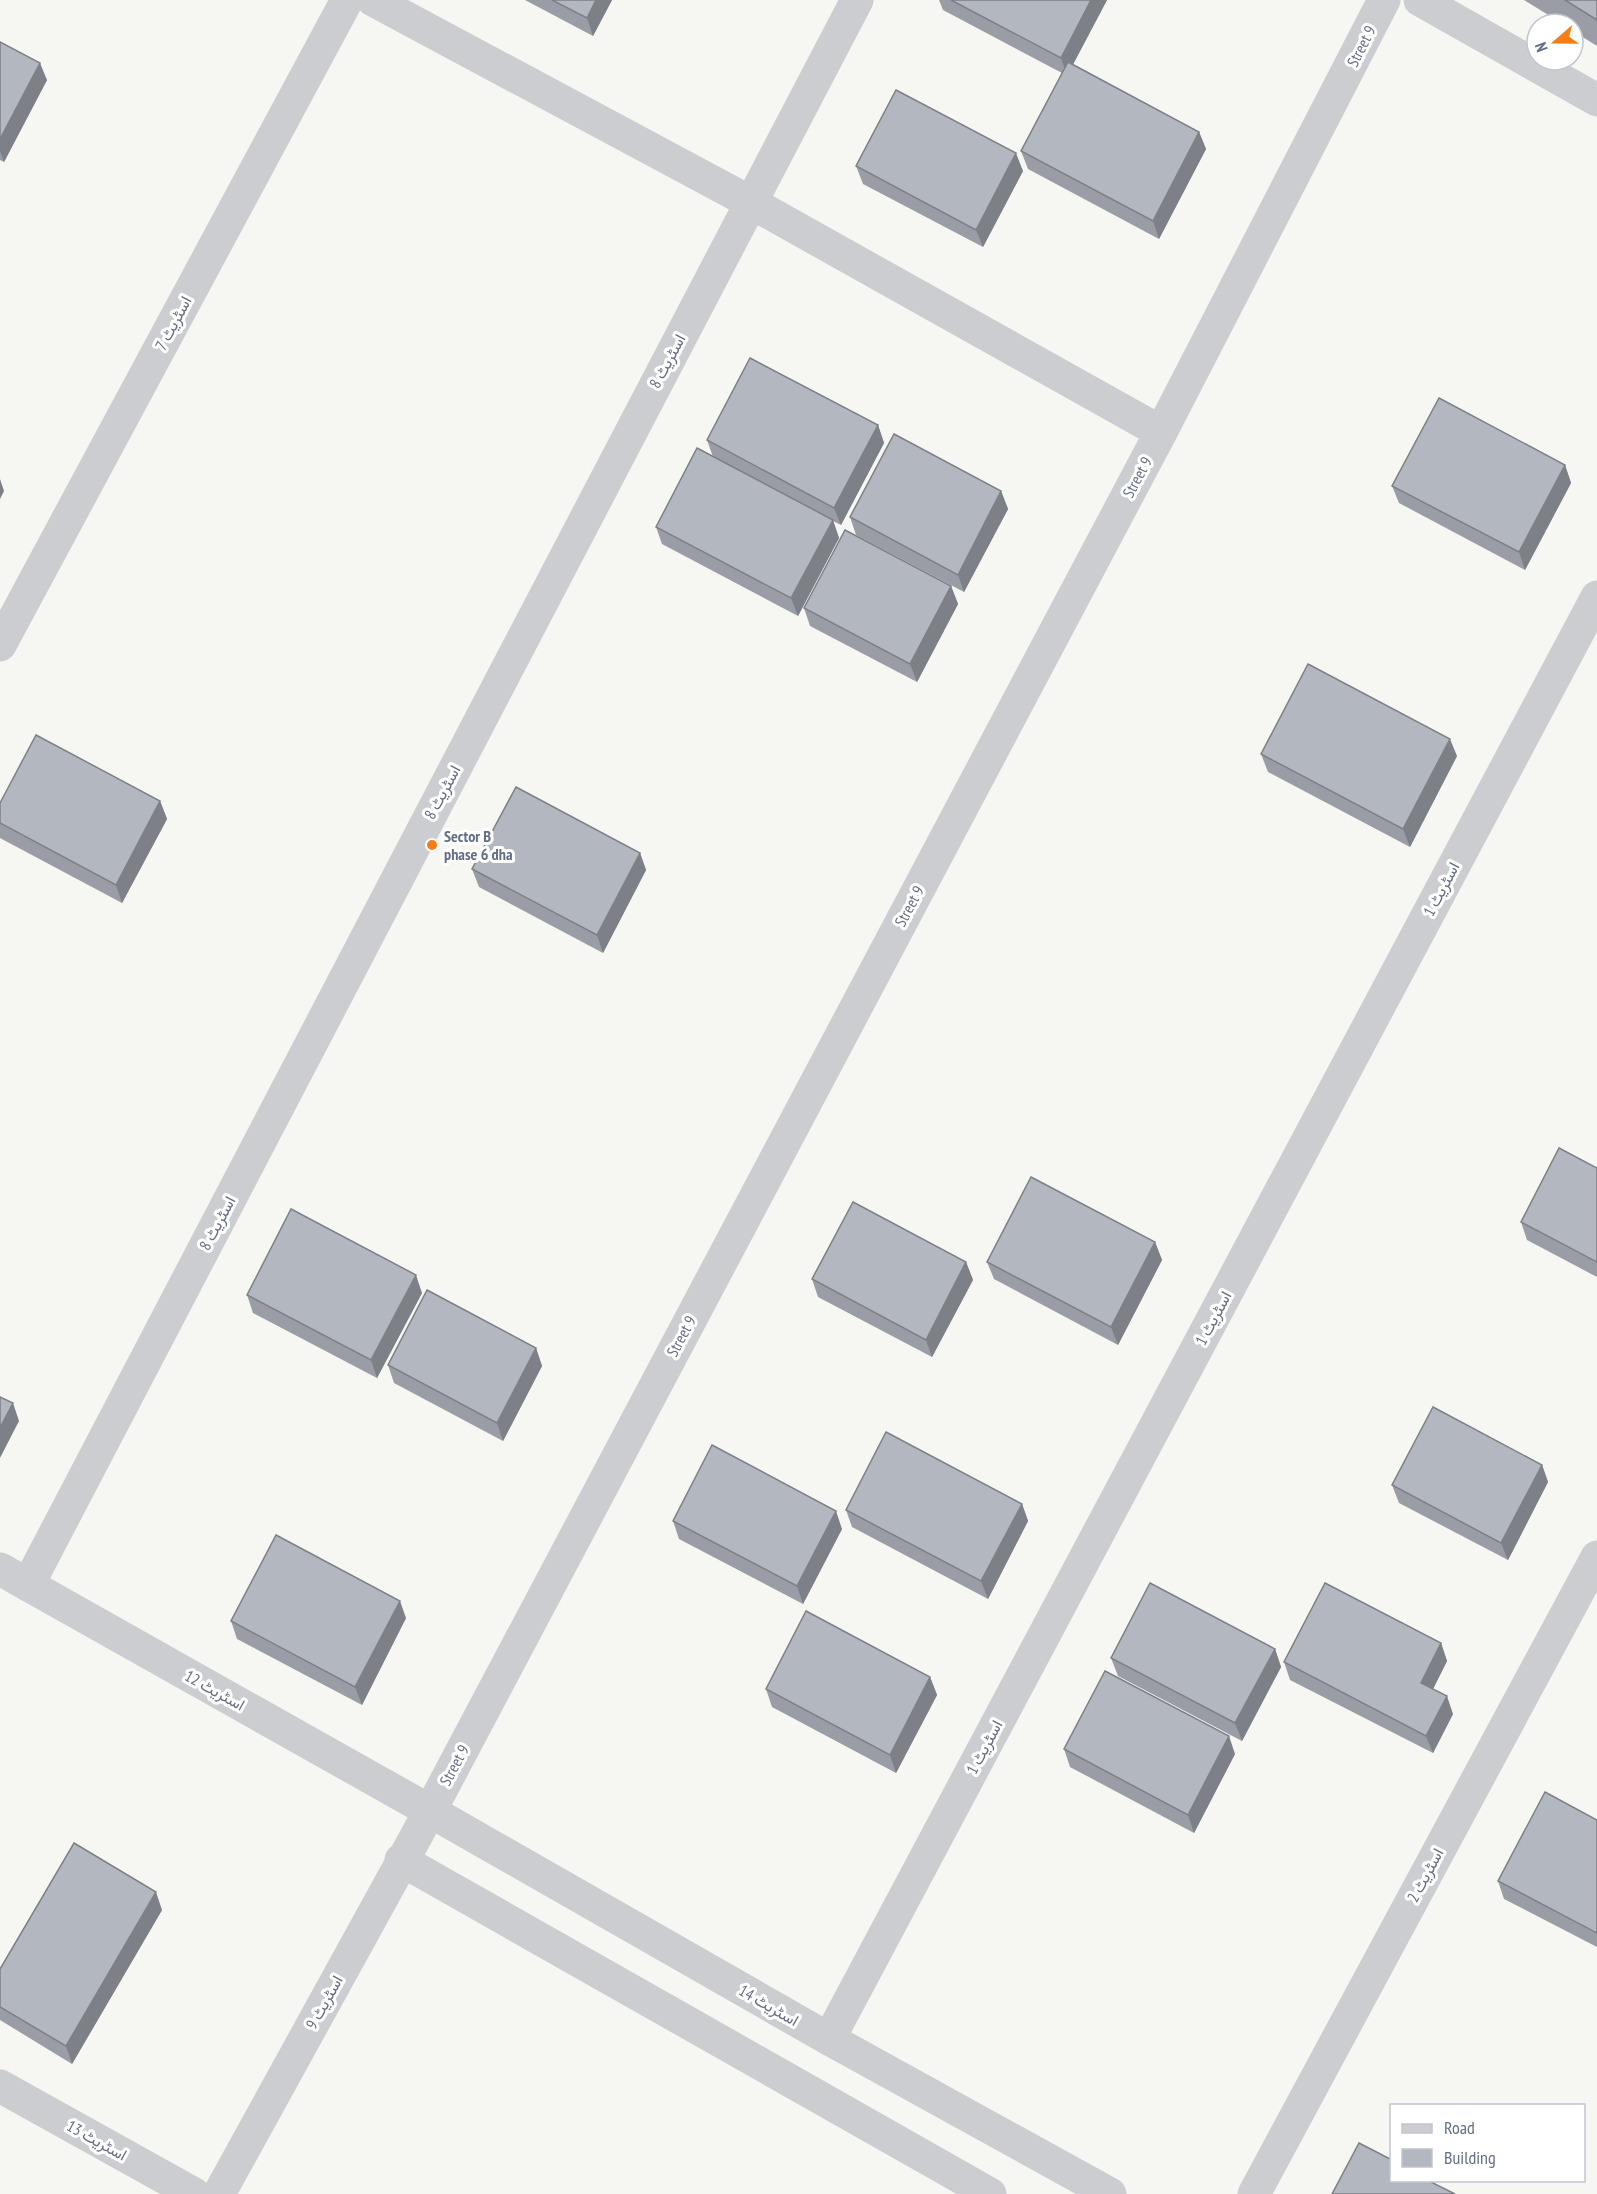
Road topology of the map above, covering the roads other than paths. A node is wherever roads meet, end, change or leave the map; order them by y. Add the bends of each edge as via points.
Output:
1 (347, 0) edge
2 (373, 0) edge
3 (857, 0) edge
4 (1384, 0) edge
5 (1420, 0) edge
6 (1597, 100) edge
7 (750, 202) junction
8 (1161, 432) junction
9 (1597, 597) edge
10 (0, 645) edge
11 (1597, 1557) edge
12 (0, 1569) edge
13 (28, 1585) junction
14 (430, 1810) junction
15 (401, 1860) junction
16 (829, 2039) junction
17 (0, 2086) edge
18 (194, 2194) edge
19 (219, 2194) edge
20 (990, 2194) edge
21 (1110, 2194) edge
22 (1254, 2194) edge

1 - 10 street, اسٹریٹ 7
2 - 7 street
3 - 7 street, اسٹریٹ 8
4 - 8 street, Street 9
5 - 6 street
7 - 8 street
7 - 13 street, اسٹریٹ 8
8 - 14 street, Street 9
9 - 16 street, اسٹریٹ 1
11 - 22 street, اسٹریٹ 2
12 - 13 street, اسٹریٹ 12
13 - 14 street, اسٹریٹ 12
14 - 15 street, اسٹریٹ 9
14 - 16 street, اسٹریٹ 14
15 - 19 street, اسٹریٹ 9
15 - 20 street
16 - 21 street, اسٹریٹ 14
17 - 18 street, اسٹریٹ 13

